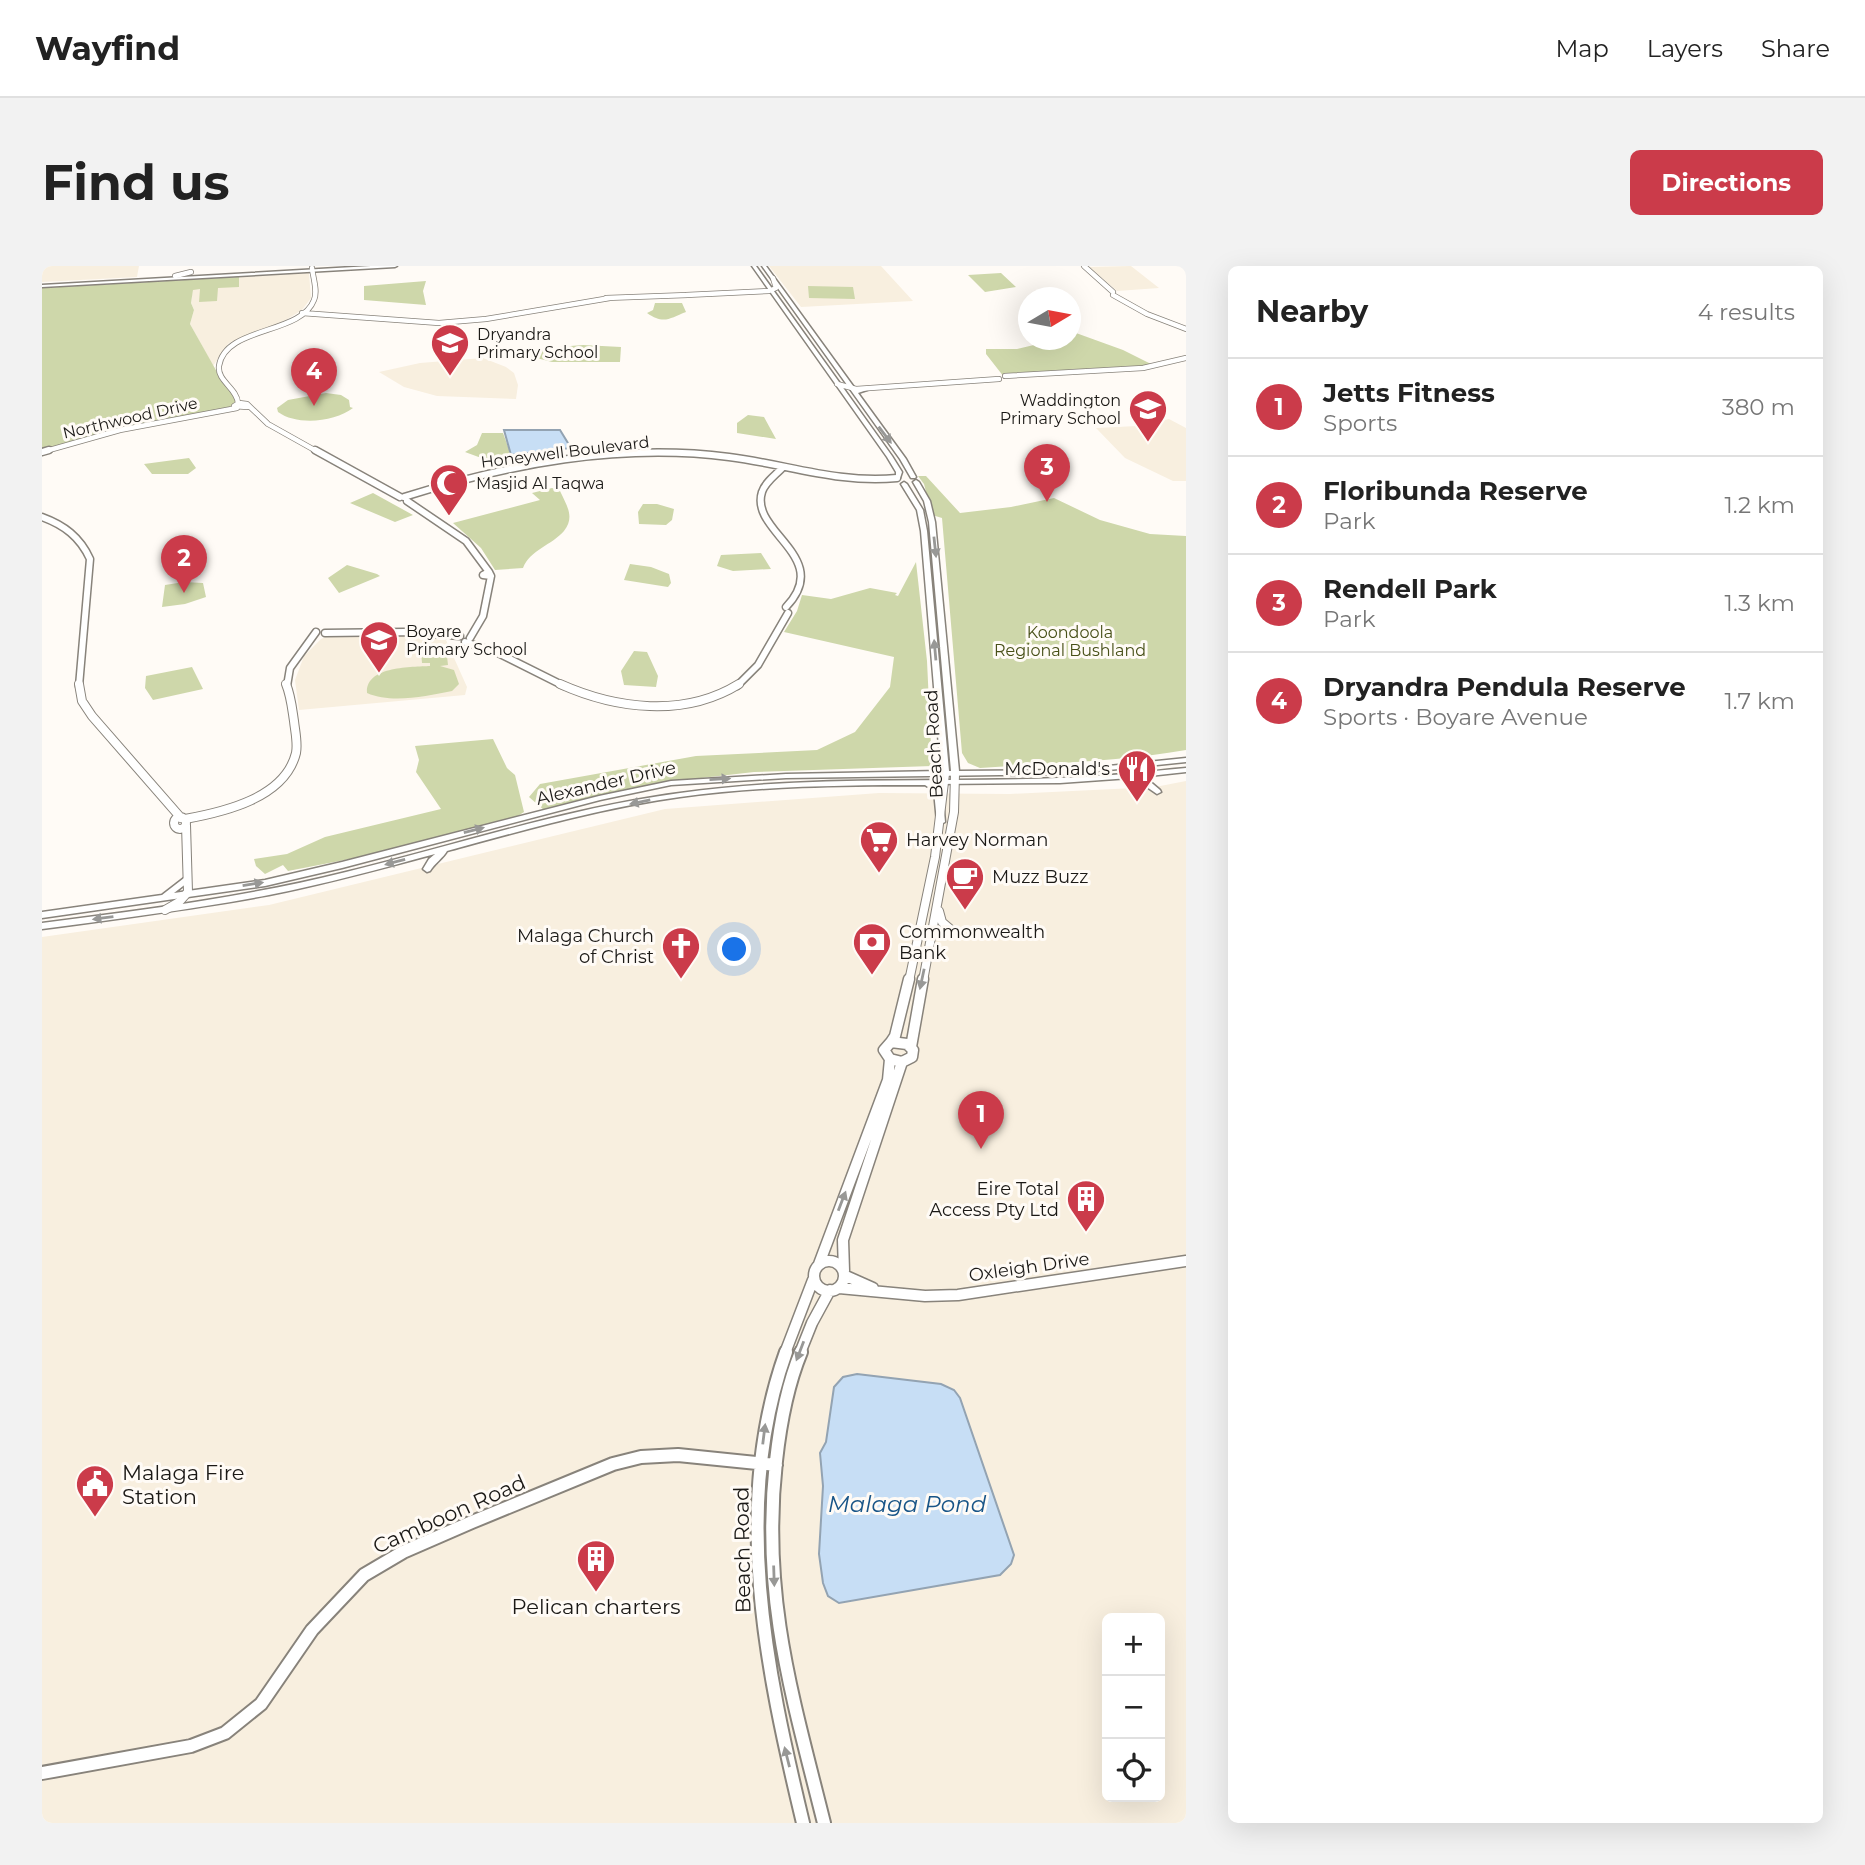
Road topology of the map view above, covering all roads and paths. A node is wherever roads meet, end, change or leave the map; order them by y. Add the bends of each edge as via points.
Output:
1 (355, 266) edge
2 (395, 266) edge
3 (754, 266) edge
4 (764, 266) edge
5 (1083, 266) edge
6 (314, 269) junction
7 (192, 272) edge
8 (224, 273) junction
9 (243, 274) junction
10 (773, 278) junction
11 (129, 280) junction
12 (42, 285) edge
13 (771, 290) junction
14 (752, 292) junction
15 (761, 292) junction
16 (785, 295) junction
17 (779, 302) junction
18 (304, 313) junction
19 (1186, 328) edge
20 (819, 342) junction
21 (808, 343) junction
22 (1186, 359) edge
23 (845, 378) junction
24 (837, 384) junction
25 (865, 387) junction
26 (853, 391) junction
27 (849, 400) junction
28 (242, 407) junction
29 (42, 452) edge
30 (779, 469) junction
31 (842, 477) junction
32 (900, 480) junction
33 (915, 480) junction
34 (864, 482) junction
35 (401, 499) junction
36 (43, 514) edge
37 (464, 638) junction
38 (953, 737) junction
39 (1186, 760) edge
40 (944, 764) junction
41 (1182, 771) edge
42 (972, 774) junction
43 (874, 775) junction
44 (1131, 777) junction
45 (945, 778) junction
46 (927, 783) junction
47 (955, 783) junction
48 (942, 822) junction
49 (182, 824) junction
50 (948, 844) junction
51 (450, 848) junction
52 (934, 860) junction
53 (427, 869) dead end
54 (187, 870) junction
55 (184, 881) junction
56 (186, 895) junction
57 (938, 899) junction
58 (156, 900) junction
59 (206, 903) junction
60 (163, 911) junction
61 (42, 915) edge
62 (42, 926) edge
63 (955, 933) dead end
64 (891, 1042) junction
65 (911, 1047) junction
66 (890, 1059) junction
67 (902, 1062) junction
68 (1186, 1261) edge
69 (818, 1264) junction
70 (845, 1273) junction
71 (813, 1280) junction
72 (835, 1289) junction
73 (876, 1290) junction
74 (761, 1463) junction
75 (776, 1465) junction
76 (42, 1773) edge
77 (803, 1823) edge
78 (824, 1823) edge

1 - 6 main road
2 - 6 main road
3 - 13 main road, Beach Road
4 - 10 main road, Beach Road
5 - 19 street via 1113,294 1143,312
6 - 8 main road
6 - 9 main road
6 - 18 street via 318,299
7 - 8 main road
7 - 9 main road
7 - 11 main road
7 - 11 main road
8 - 9 main road
10 - 13 street via 776,288
10 - 16 main road, Beach Road
11 - 12 main road
13 - 14 street
13 - 15 street
13 - 16 street
13 - 17 main road, Beach Road
14 - 15 street
14 - 18 street via 610,298 445,322
15 - 17 main road
16 - 20 main road, Beach Road
17 - 21 main road, Beach Road
18 - 28 street via 249,336 224,355 220,373
20 - 21 main road
20 - 23 main road, Beach Road
21 - 24 main road, Beach Road
22 - 25 street via 1138,370
23 - 25 main road
23 - 26 main road, Beach Road
24 - 26 street
24 - 27 main road, Beach Road
25 - 26 main road
26 - 27 street via 846,391
26 -> 33 main road, Beach Road
27 - 32 main road, Beach Road via 897,468
28 - 29 street, Northwood Drive via 120,430
28 - 35 street
30 - 31 street, Honeywell Boulevard
30 - 34 street, Honeywell Boulevard
30 - 35 street, Honeywell Boulevard via 732,460 613,458 506,470
30 - 37 street via 762,492 762,506 790,550 801,582 758,666 747,679 716,696 669,706 614,704 587,697
31 - 32 street, Honeywell Boulevard
31 - 34 street
32 - 33 main road
32 - 34 street, Honeywell Boulevard
40 -> 32 main road, Beach Road via 925,531 919,510
33 -> 38 main road, Beach Road via 932,522
35 - 37 street via 466,541 484,564 483,616
36 - 49 street via 78,538 90,559 79,687 82,701
37 - 49 street via 323,632 293,660 287,679 297,743 290,767 263,793
38 - 42 main road via 960,765
38 - 47 main road, Beach Road
39 - 42 main road, Alexander Drive via 1070,772
40 - 43 main road via 935,769
40 - 45 main road, Beach Road
41 - 44 main road
41 - 44 main road via 1159,778 1156,788
42 - 47 main road, Alexander Drive
43 - 45 main road, Alexander Drive
56 -> 43 main road, Alexander Drive via 265,883 671,783
44 - 47 main road via 974,786
45 - 46 main road, Alexander Drive
45 - 47 main road, Alexander Drive
45 - 48 street, Beach Road
46 - 48 main road via 938,790
46 -> 51 main road, Alexander Drive via 692,793
47 - 50 street, Beach Road
48 - 52 street, Beach Road
49 - 54 street
50 - 52 street
50 - 57 street, Beach Road
51 - 53 main road
51 -> 59 main road, Alexander Drive via 312,883
52 - 64 street, Beach Road
54 - 55 street
54 - 56 street
55 - 56 street
55 - 58 main road
56 - 58 main road, Alexander Drive
56 - 59 street
56 - 60 street
57 - 63 street via 940,920
57 -> 65 street, Beach Road
58 - 61 main road, Alexander Drive
59 - 60 main road, Alexander Drive
60 -> 62 main road, Alexander Drive
64 - 65 street
64 - 66 street via 884,1050
65 - 67 street via 912,1056
66 - 67 street
69 -> 66 street via 888,1080
67 - 70 street via 844,1240
68 - 73 street, Oxleigh Drive via 958,1295
69 - 70 street via 832,1263
69 - 71 street
70 - 72 street via 845,1283
70 - 73 street, Oxleigh Drive
71 - 72 street via 820,1287
74 -> 71 street, Beach Road via 781,1359
72 - 73 street, Oxleigh Drive
72 -> 75 street, Beach Road via 817,1310 797,1358
74 - 75 street, Camboon Road
74 - 76 street, Camboon Road via 660,1454 625,1460 426,1542 384,1561 348,1590 312,1630 261,1704 225,1733 191,1746
77 -> 74 street, Beach Road via 771,1688 759,1602
75 -> 78 street, Beach Road via 775,1609

